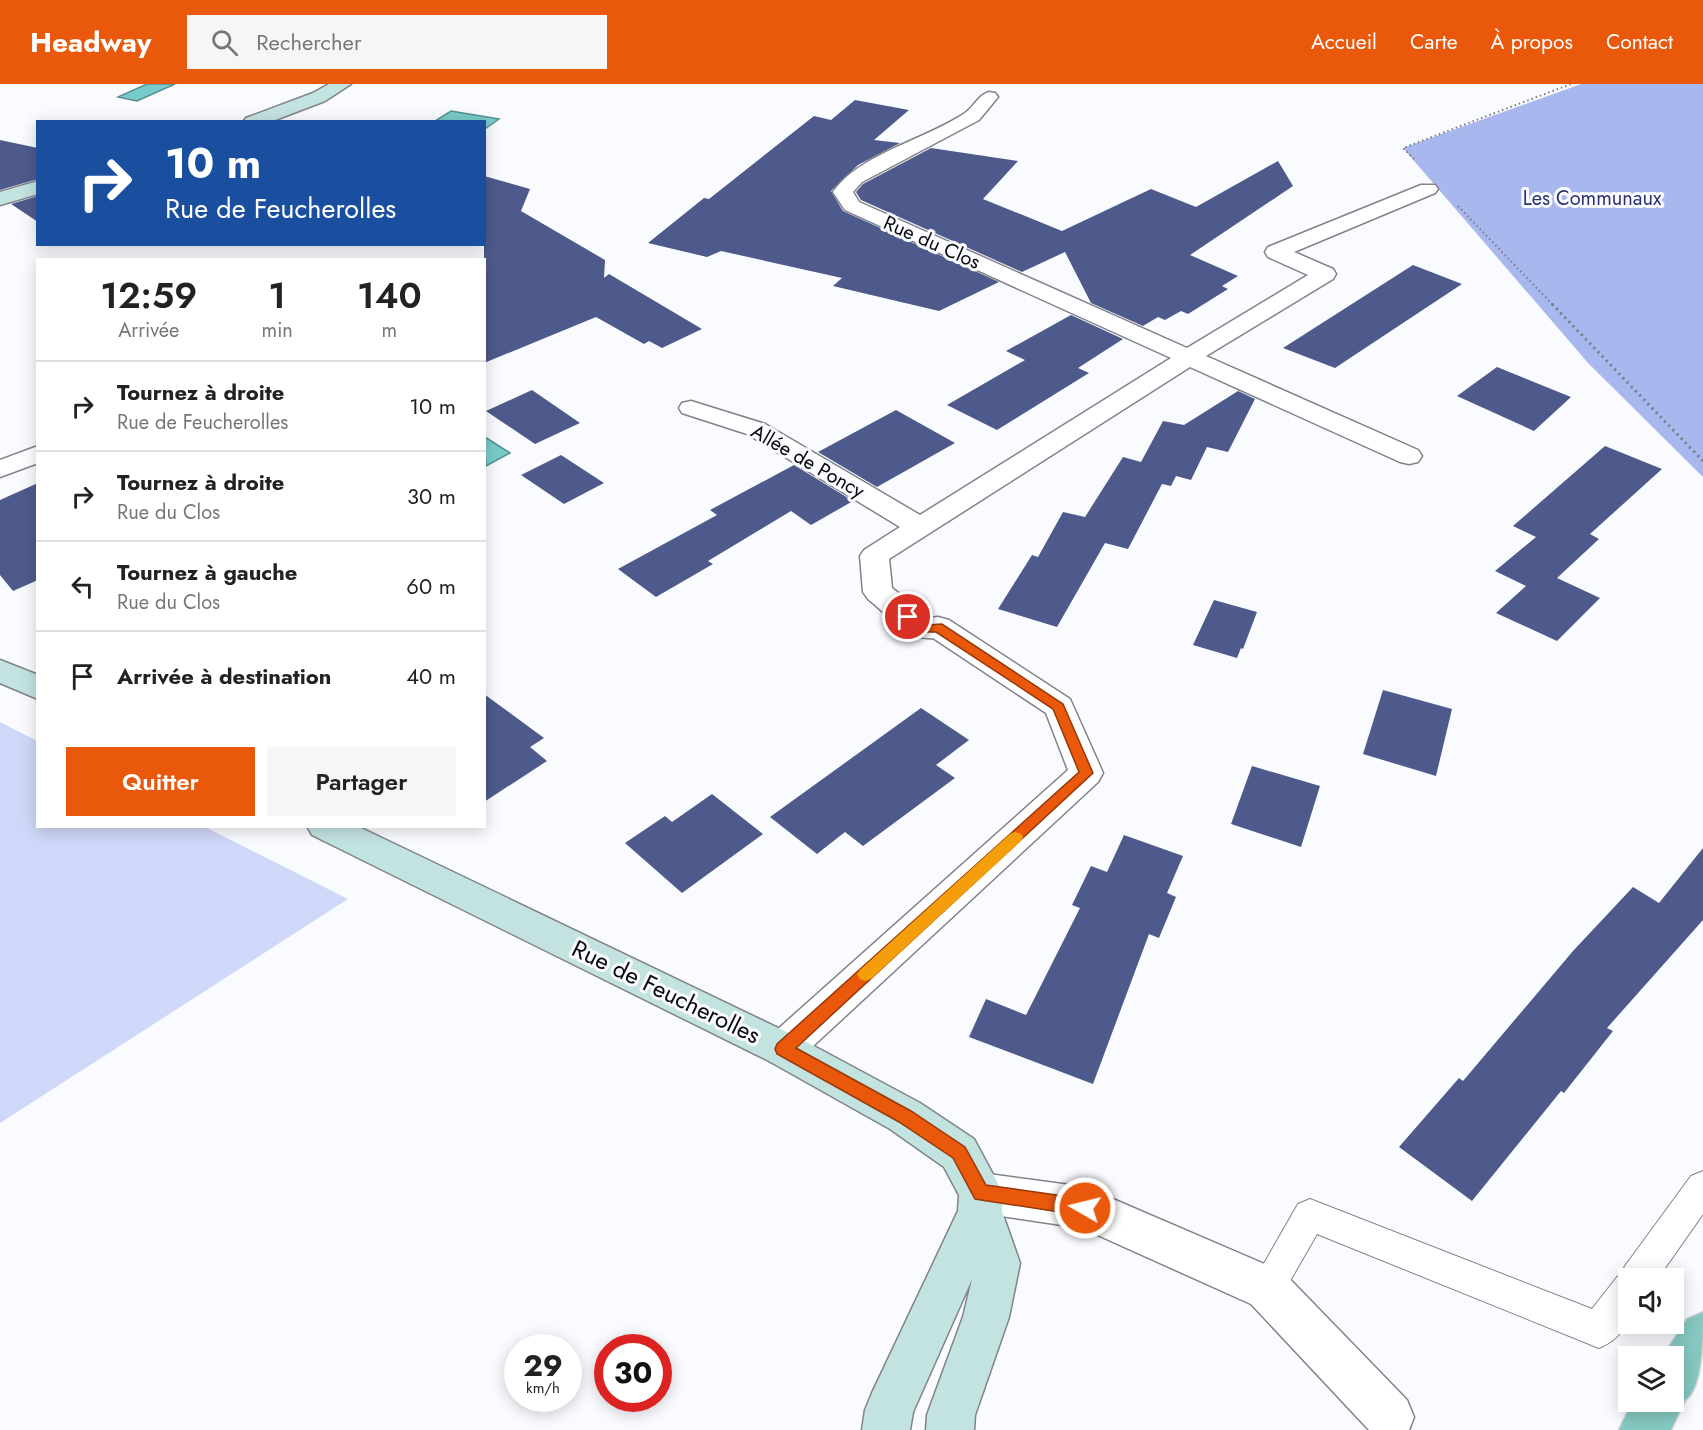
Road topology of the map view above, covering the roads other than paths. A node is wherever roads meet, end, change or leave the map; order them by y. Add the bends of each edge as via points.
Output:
1 (342, 84) edge
2 (988, 97) dead end
3 (257, 120) edge
4 (1433, 184) road end
5 (36, 189) edge
6 (0, 199) edge
7 (1187, 358) junction
8 (691, 408) dead end
9 (36, 455) edge
10 (1409, 456) dead end
11 (0, 469) edge
12 (920, 527) junction
13 (0, 670) edge
14 (36, 687) edge
15 (328, 828) edge
16 (783, 1049) junction
17 (1703, 1187) edge
18 (980, 1203) junction
19 (1644, 1268) edge
20 (1267, 1288) junction
21 (1618, 1304) edge
22 (1703, 1335) edge
23 (1684, 1365) edge
24 (1654, 1412) edge
25 (1390, 1417) dead end
26 (886, 1430) edge
27 (950, 1430) edge
28 (1643, 1430) edge

1 - 3 street
2 - 7 street, Rue du Clos via 973,116 855,178 843,192 852,206
4 - 7 street via 1276,252 1325,274
5 - 6 street
7 - 10 street, Rue du Clos
7 - 12 street
8 - 12 street, Allée de Poncy via 756,429
9 - 11 street
12 - 16 street via 874,556 878,592 924,629 921,640 1039,718 1063,720 1086,773
13 - 14 street
15 - 16 street, Rue de Feucherolles
16 - 18 street, Rue de Feucherolles via 905,1116 959,1153
17 - 19 lane
18 - 20 street via 1085,1208
18 - 26 street via 889,1410
18 - 27 street, Rue de Feucherolles via 998,1263 986,1317 951,1415
20 - 21 lane via 1310,1215 1599,1330
20 - 25 street
22 - 23 main road
24 - 28 main road

